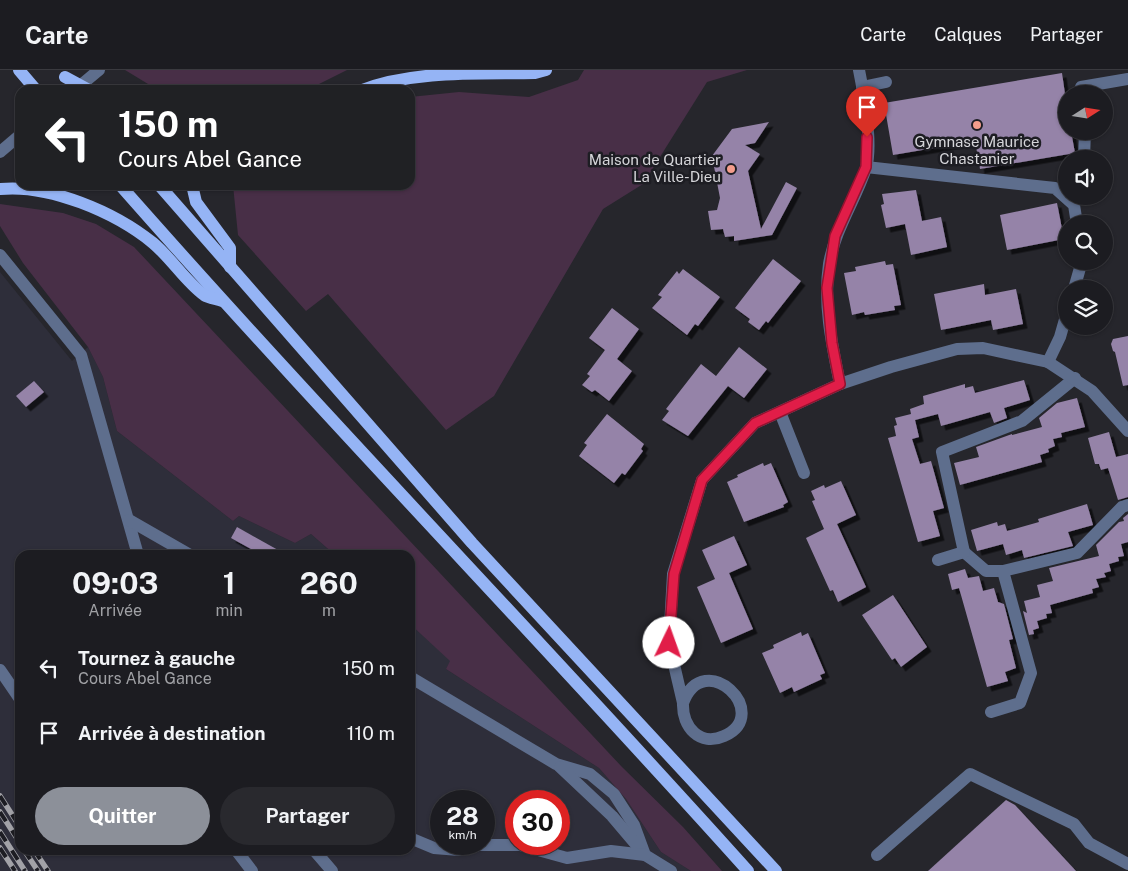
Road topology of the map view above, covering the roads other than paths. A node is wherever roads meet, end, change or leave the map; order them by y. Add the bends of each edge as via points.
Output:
1 (19, 70) edge
2 (99, 70) edge
3 (389, 70) edge
4 (546, 70) edge
5 (859, 70) edge
6 (62, 73) edge
7 (1128, 79) edge
8 (886, 82) dead end
9 (374, 84) joint
10 (32, 85) edge
11 (72, 85) edge
12 (81, 85) edge
13 (82, 85) edge
14 (1093, 85) edge
15 (862, 87) junction
16 (15, 139) edge
17 (0, 152) edge
18 (866, 167) junction
19 (0, 189) edge
20 (15, 189) edge
21 (22, 190) edge
22 (124, 190) edge
23 (163, 190) edge
24 (193, 190) edge
25 (1058, 191) edge
26 (0, 255) edge
27 (230, 267) junction
28 (222, 301) junction
29 (1061, 335) edge
30 (1048, 362) junction
31 (1075, 378) junction
32 (840, 384) junction
33 (780, 412) junction
34 (1128, 431) edge
35 (804, 473) dead end
36 (1128, 505) edge
37 (129, 520) junction
38 (137, 550) edge
39 (181, 550) edge
40 (964, 552) junction
41 (938, 560) dead end
42 (1003, 571) junction
43 (0, 670) edge
44 (415, 680) edge
45 (15, 692) edge
46 (683, 703) junction
47 (991, 712) dead end
48 (415, 840) edge
49 (240, 855) edge
50 (318, 855) edge
51 (645, 855) junction
52 (877, 855) dead end
53 (1128, 864) edge
54 (773, 869) edge
55 (252, 871) edge
56 (332, 871) edge
57 (659, 871) edge
58 (671, 871) edge
59 (748, 871) edge

1 - 10 main road
2 - 13 street
3 - 9 main road
4 - 9 main road via 534,73 429,74
5 - 15 street
6 - 11 main road
6 - 12 main road
7 - 14 street
8 - 15 street
15 - 18 street via 866,108
16 - 17 street
18 - 25 street
18 - 32 street via 835,236 827,288
19 - 20 main road
21 - 28 main road via 76,202 112,216 152,242 205,296
22 - 28 main road
23 - 27 main road
24 - 27 main road via 196,202 230,248
26 - 37 street via 81,355
27 - 54 main road via 472,543
28 - 59 main road
29 - 30 street
30 - 31 street
30 - 32 street via 983,348 957,349
31 - 34 street via 1092,391
31 - 40 street via 1022,421 942,452
32 - 33 street
33 - 35 street
33 - 46 street via 755,423 702,480 674,574 669,643
36 - 42 street via 1122,507 1077,553
37 - 38 street
37 - 39 street
40 - 41 street
40 - 42 street via 986,571
42 - 47 street via 1031,673 1020,703
43 - 45 street
44 - 51 street via 556,764 612,816
46 - 46 street via 683,713 691,732 706,739 730,734 740,717 741,707 736,695 721,682 699,684
48 - 51 street via 434,848 459,850 479,845 520,845 567,858 611,851
49 - 55 street
50 - 56 street
51 - 57 street
51 - 58 street
52 - 53 street via 970,774 1074,824 1089,843

